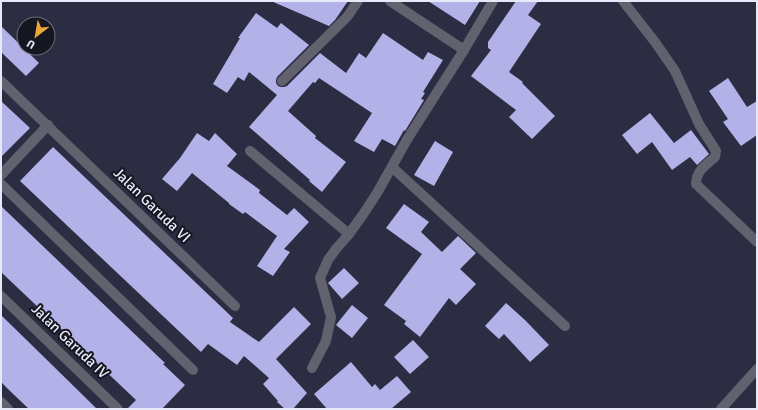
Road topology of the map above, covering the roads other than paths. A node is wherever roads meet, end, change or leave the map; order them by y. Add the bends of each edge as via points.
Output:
1 (358, 1) edge
2 (390, 1) edge
3 (493, 1) edge
4 (623, 1) edge
5 (464, 50) junction
6 (1, 81) edge
7 (282, 81) dead end
8 (48, 125) junction
9 (250, 150) dead end
10 (392, 167) junction
11 (1, 175) edge
12 (1, 184) edge
13 (349, 234) junction
14 (757, 242) edge
15 (1, 296) edge
16 (235, 306) dead end
17 (564, 326) dead end
18 (312, 368) dead end
19 (757, 369) edge
20 (193, 370) dead end
21 (1, 402) edge
22 (8, 409) edge
23 (118, 409) edge
24 (721, 409) edge

1 - 7 street via 347,17
2 - 5 street
3 - 5 street
4 - 14 street via 676,70 700,124 716,151 716,157 699,172 696,184
5 - 10 street
6 - 8 street, Jalan Garuda VI
8 - 11 street
8 - 16 street, Jalan Garuda VI
9 - 13 street
10 - 13 street
10 - 17 street
12 - 20 street
13 - 18 street via 328,260 320,278 331,317 326,341
15 - 23 street, Jalan Garuda IV
19 - 24 street
21 - 22 street

